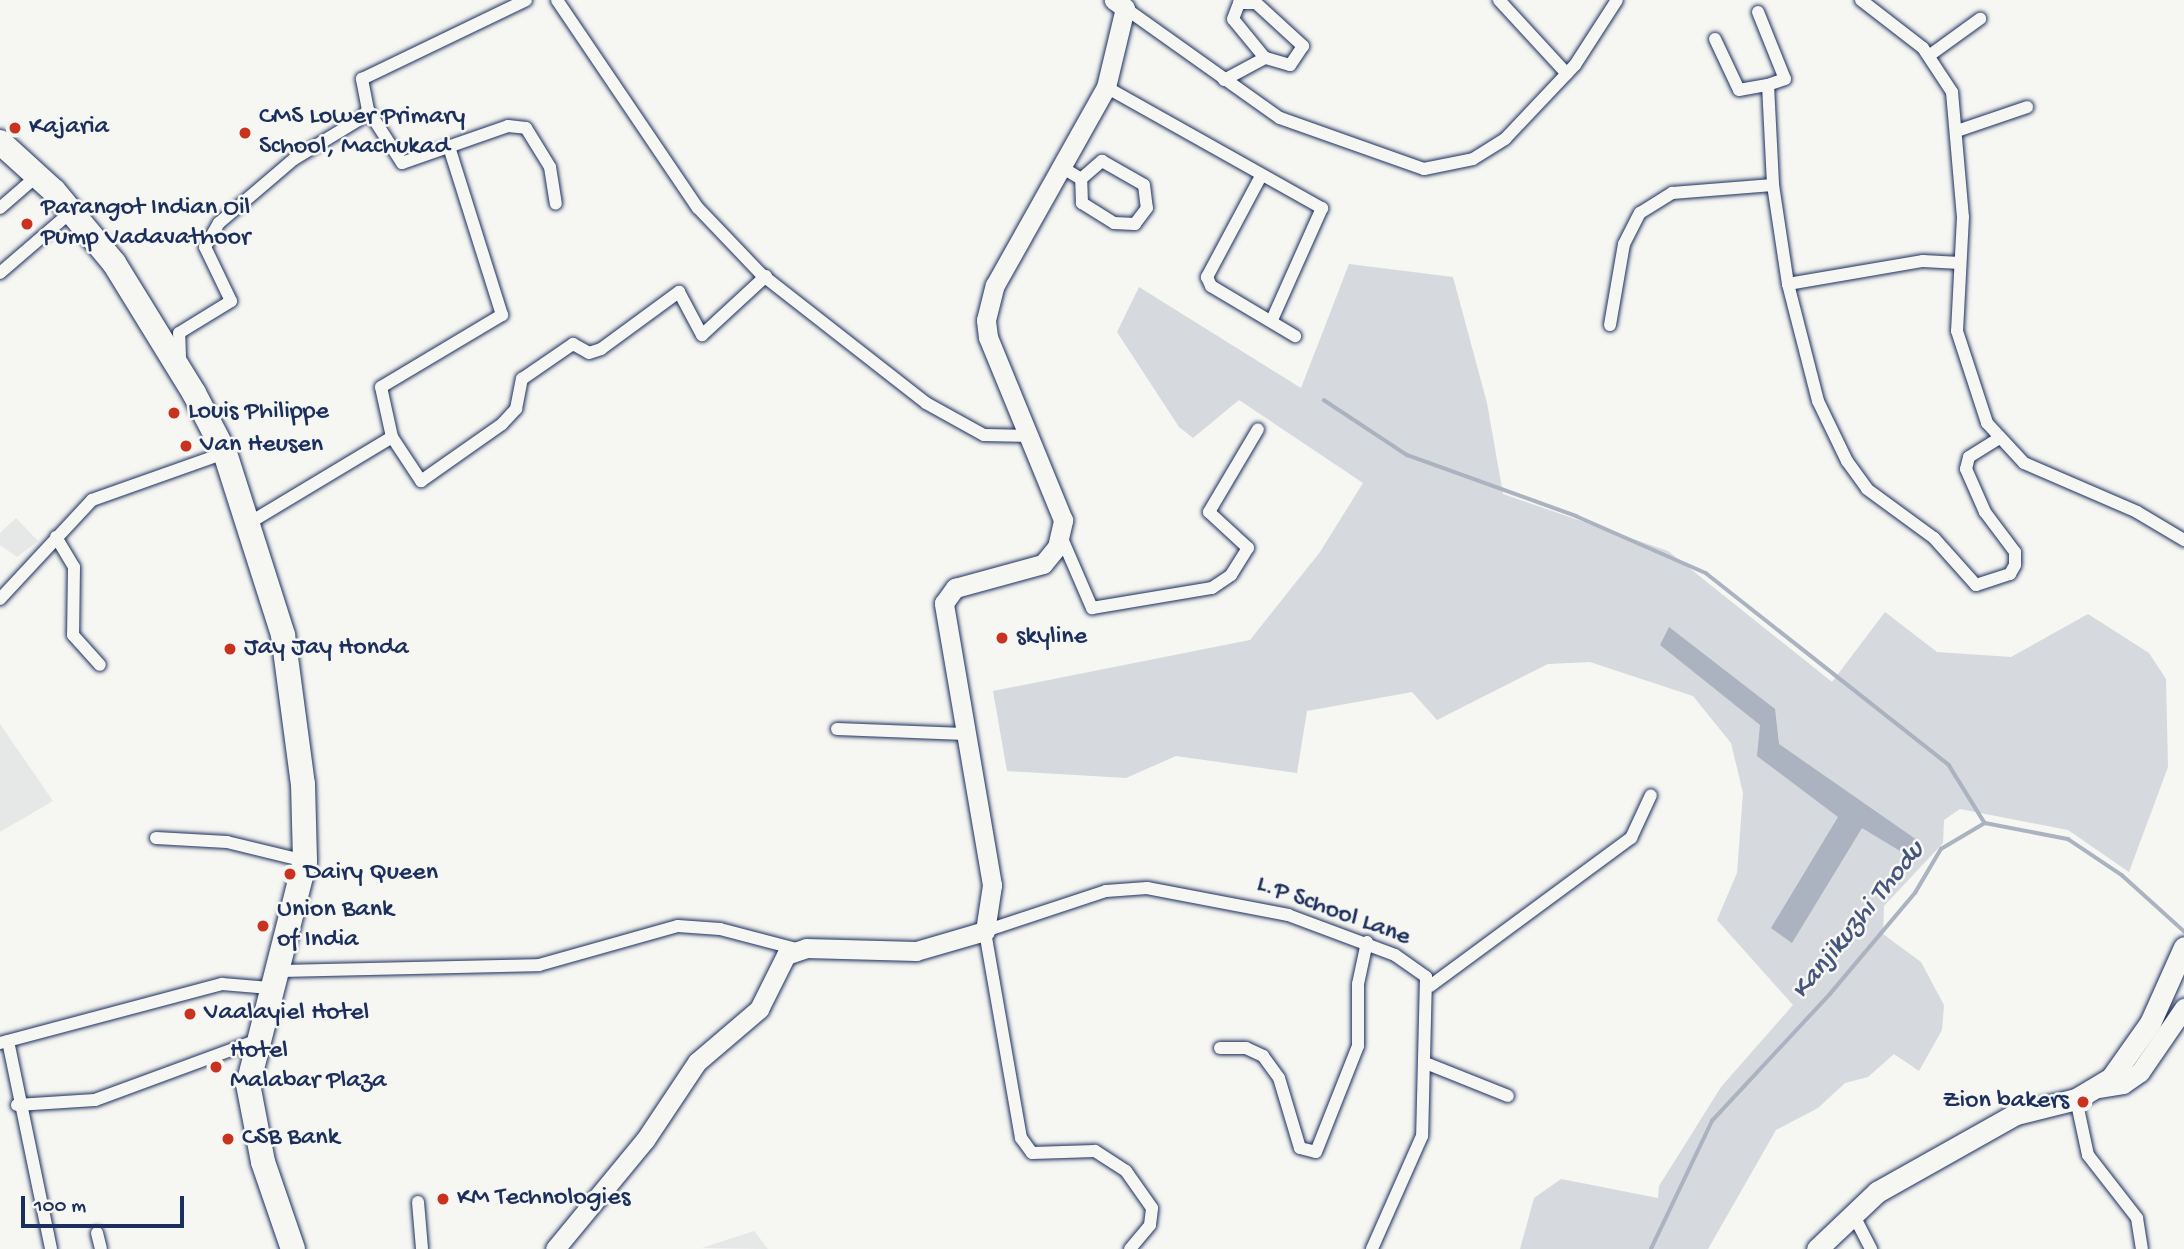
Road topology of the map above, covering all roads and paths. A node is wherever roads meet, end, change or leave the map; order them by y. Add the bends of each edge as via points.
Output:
1 (526, 0) edge
2 (557, 0) edge
3 (1499, 0) edge
4 (1617, 0) edge
5 (1861, 0) edge
6 (1119, 4) edge
7 (1758, 12) dead end
8 (1980, 19) dead end
9 (1715, 39) dead end
10 (1930, 55) junction
11 (1265, 58) junction
12 (1567, 74) junction
13 (1224, 80) junction
14 (1768, 85) junction
15 (1106, 87) junction
16 (2027, 107) dead end
17 (368, 110) junction
18 (1959, 130) junction
19 (0, 142) edge
20 (449, 147) junction
21 (1063, 168) junction
22 (37, 175) junction
23 (1261, 176) junction
24 (1081, 179) junction
25 (1773, 185) junction
26 (556, 204) dead end
27 (0, 208) edge
28 (72, 211) junction
29 (1960, 263) junction
30 (0, 273) edge
31 (766, 276) junction
32 (1788, 284) junction
33 (1272, 320) junction
34 (1611, 325) dead end
35 (1295, 336) dead end
36 (194, 393) junction
37 (1258, 429) dead end
38 (392, 436) junction
39 (1032, 436) junction
40 (1997, 439) junction
41 (225, 453) junction
42 (249, 523) junction
43 (1060, 534) junction
44 (56, 537) junction
45 (2184, 540) edge
46 (0, 599) edge
47 (100, 665) dead end
48 (837, 729) dead end
49 (965, 734) junction
50 (1651, 795) dead end
51 (156, 838) dead end
52 (305, 861) junction
53 (985, 931) junction
54 (1367, 942) junction
55 (2184, 947) edge
56 (796, 949) junction
57 (273, 980) junction
58 (1430, 986) junction
59 (2184, 1008) edge
60 (255, 1041) junction
61 (4, 1042) edge
62 (1220, 1048) dead end
63 (1428, 1064) junction
64 (2098, 1088) junction
65 (1508, 1096) dead end
66 (2076, 1099) junction
67 (17, 1105) junction
68 (418, 1202) dead end
69 (1852, 1212) junction
70 (97, 1234) dead end
71 (51, 1249) edge
72 (101, 1249) edge
73 (293, 1249) edge
74 (422, 1249) edge
75 (555, 1249) edge
76 (1130, 1249) edge
77 (1372, 1249) edge
78 (1817, 1249) edge
79 (1871, 1249) edge
80 (2141, 1249) edge

1 - 17 street via 362,79
2 - 31 street via 698,208
3 - 12 street
4 - 12 street
5 - 10 street
6 - 13 street
6 - 15 main road
7 - 14 street via 1785,79
8 - 10 street
9 - 14 street via 1739,90
10 - 18 street via 1947,76
11 - 11 street via 1233,19 1239,4 1256,3 1303,46 1290,65
11 - 13 street
12 - 13 street via 1488,151 1455,165 1424,169 1280,118
14 - 25 street
15 - 21 main road
15 - 23 street
16 - 18 street
17 - 20 street via 402,163
17 - 36 street via 294,159 211,232 205,247 231,301 179,333 177,348
18 - 29 street
19 - 22 highway
20 - 26 street via 508,126 526,128 550,167
20 - 38 street via 502,316 381,387
21 - 24 street
21 - 39 main road via 995,285 986,320 988,337
22 - 27 street
22 - 28 highway
23 - 33 street via 1323,214
23 - 33 street via 1208,277 1211,286
24 - 24 street via 1102,160 1144,185 1147,208 1135,224 1114,223 1082,204
25 - 32 street
25 - 34 street via 1672,193 1652,201 1624,244
28 - 30 street
28 - 36 highway via 125,279
29 - 32 street via 1923,261
29 - 40 street via 1957,331
31 - 38 street via 702,335 679,292 601,349 589,353 573,344 522,379 516,409 502,425 421,481
31 - 39 street via 926,403 984,435
32 - 40 street via 1818,401 1847,461 1867,489 1934,538 1976,585 2010,574 2015,565 2015,551 1985,512 1966,469 1969,457
33 - 35 street
36 - 41 highway
37 - 43 street via 1209,512 1248,548 1231,575 1212,588 1093,608
38 - 42 street
39 - 43 main road via 1063,520
40 - 45 street via 2024,463 2137,512
41 - 42 highway
41 - 44 street via 101,495
42 - 52 highway via 288,664
43 - 49 main road via 1044,564 946,595 943,615
44 - 46 street
44 - 47 street via 74,567 73,635
48 - 49 street
49 - 53 main road via 992,885
50 - 58 street via 1631,838
51 - 52 street via 227,842
52 - 57 highway
53 - 54 street, L.P School Lane via 1106,891 1147,888 1240,901
53 - 56 main road via 916,951
53 - 76 street via 1021,1138 1031,1153 1095,1151 1126,1171 1152,1209 1150,1225
54 - 58 street, L.P School Lane via 1416,967
54 - 62 street via 1358,984 1358,1046 1316,1152 1300,1148 1279,1078 1263,1056 1246,1048
55 - 64 main road via 2150,1023
56 - 57 street via 720,929 678,926 539,965
56 - 75 main road via 778,965 759,1009 697,1062 645,1140
57 - 60 highway
57 - 61 street via 222,984
58 - 63 street
59 - 64 main road via 2140,1072 2123,1084
60 - 67 street via 95,1100
60 - 73 highway via 248,1084 254,1127
61 - 67 street
63 - 65 street
63 - 77 street via 1417,1154
64 - 66 main road
66 - 69 main road via 2016,1114
66 - 80 street via 2088,1155 2137,1218
67 - 71 street
68 - 74 street
69 - 78 main road
69 - 79 street
70 - 72 street

